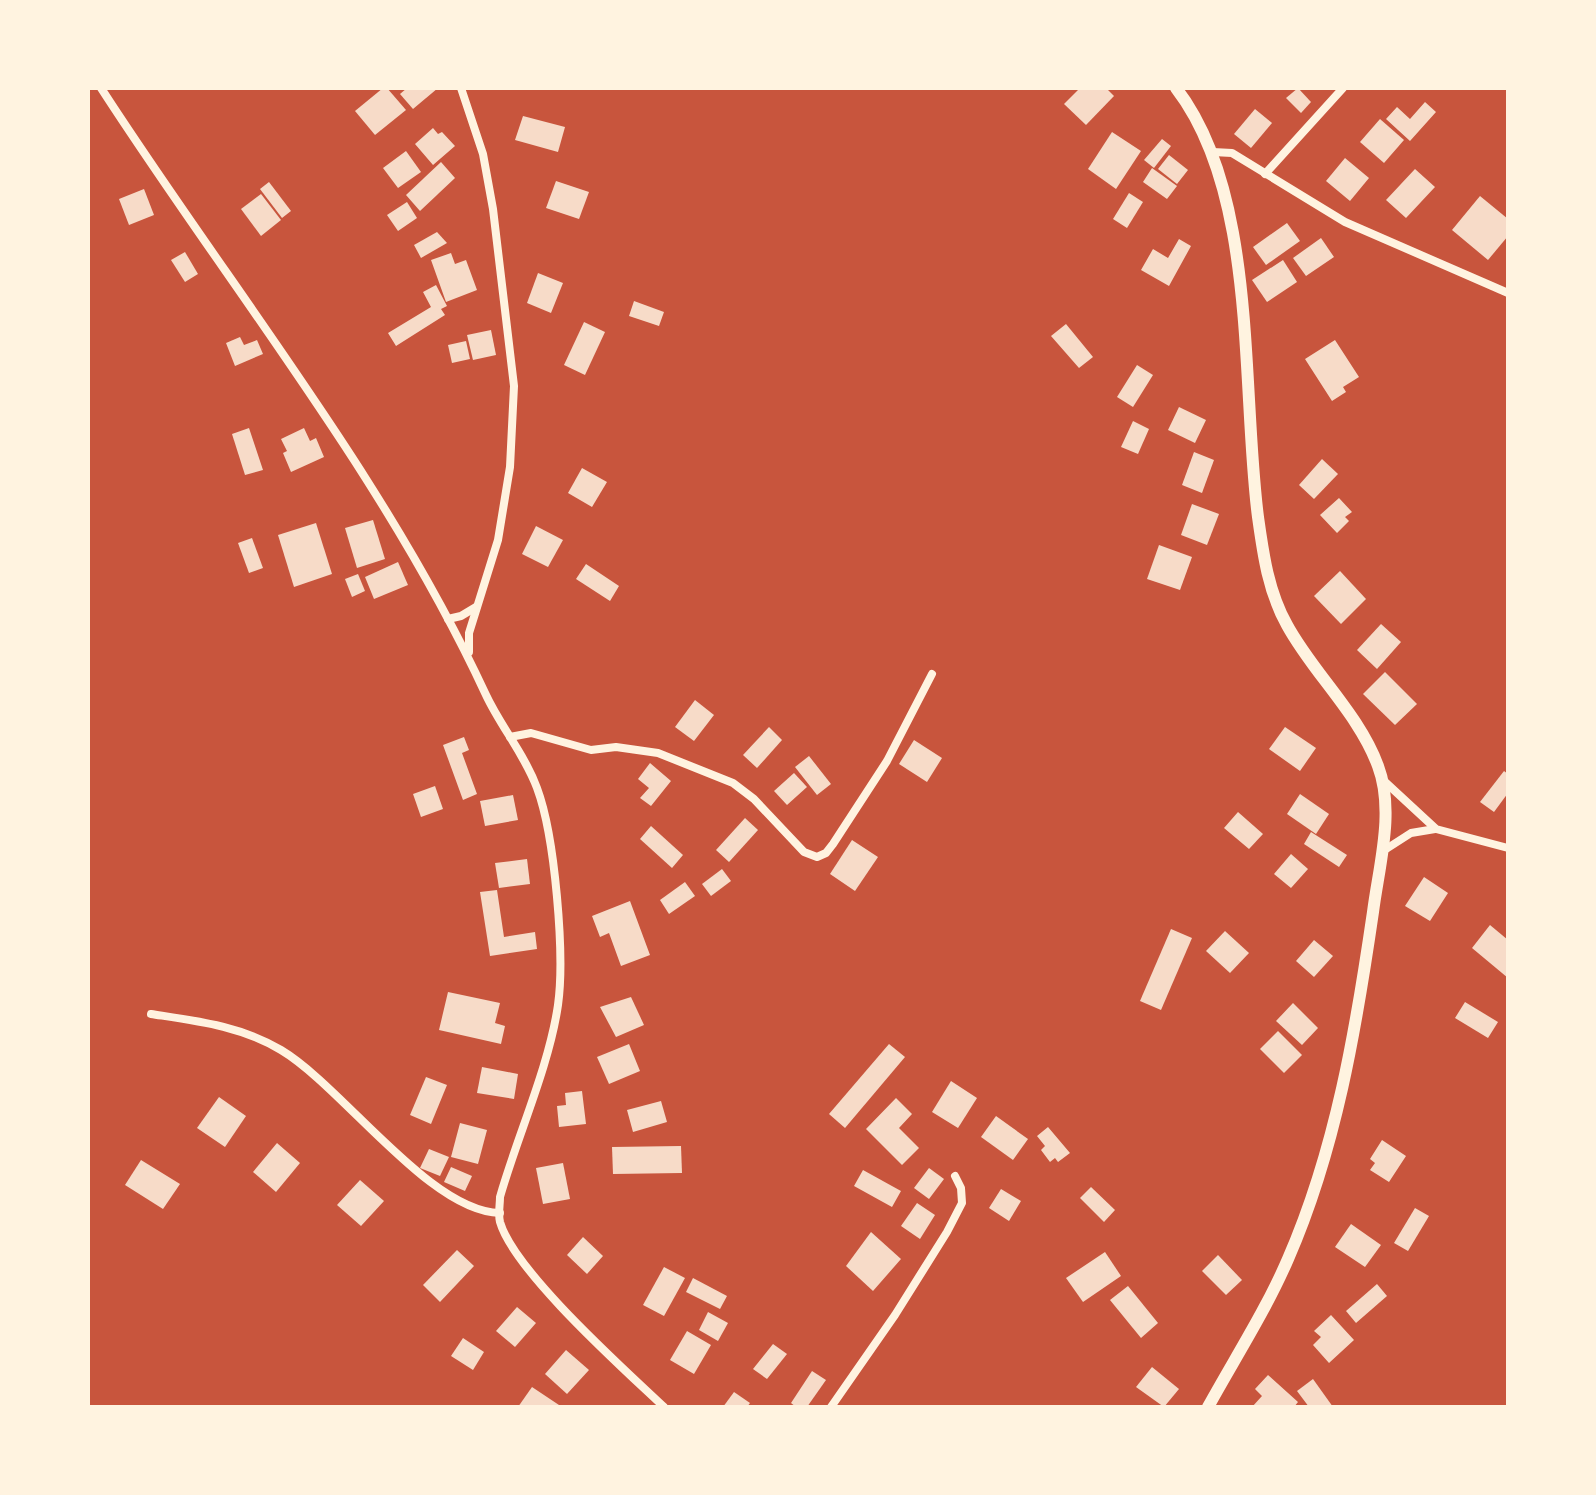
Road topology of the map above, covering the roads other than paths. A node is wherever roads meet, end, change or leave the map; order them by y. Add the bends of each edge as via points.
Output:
1 (101, 88) edge
2 (461, 88) edge
3 (1176, 88) edge
4 (1343, 88) edge
5 (1213, 152) junction
6 (1265, 174) junction
7 (1508, 293) edge
8 (477, 606) junction
9 (448, 619) junction
10 (469, 654) junction
11 (932, 674) dead end
12 (510, 737) junction
13 (1382, 779) junction
14 (1436, 829) junction
15 (1508, 848) edge
16 (1381, 853) junction
17 (151, 1014) dead end
18 (955, 1176) dead end
19 (500, 1213) junction
20 (664, 1407) edge
21 (831, 1407) edge
22 (1208, 1407) edge

1 - 9 street via 351,454
2 - 8 street via 483,154 493,209 514,386 510,467 498,540
3 - 5 street
4 - 6 street
5 - 6 street via 1232,153
5 - 13 street via 1234,241 1254,482 1270,581 1284,621 1364,738
6 - 7 street via 1345,222
8 - 9 street
8 - 10 street
9 - 10 street
10 - 12 street
11 - 12 street via 887,761 833,844 817,857 804,852 754,799 708,772 639,749 591,750 531,733
12 - 19 street via 534,782 545,819 557,904 559,976 552,1029 504,1181
13 - 14 street
13 - 16 street via 1386,802
14 - 15 street
14 - 16 street via 1411,833
16 - 22 street via 1346,1079 1314,1186 1277,1282
17 - 19 street via 232,1027 281,1050 417,1170 474,1210
18 - 21 street via 962,1203 947,1232
19 - 20 street via 508,1237 535,1276

